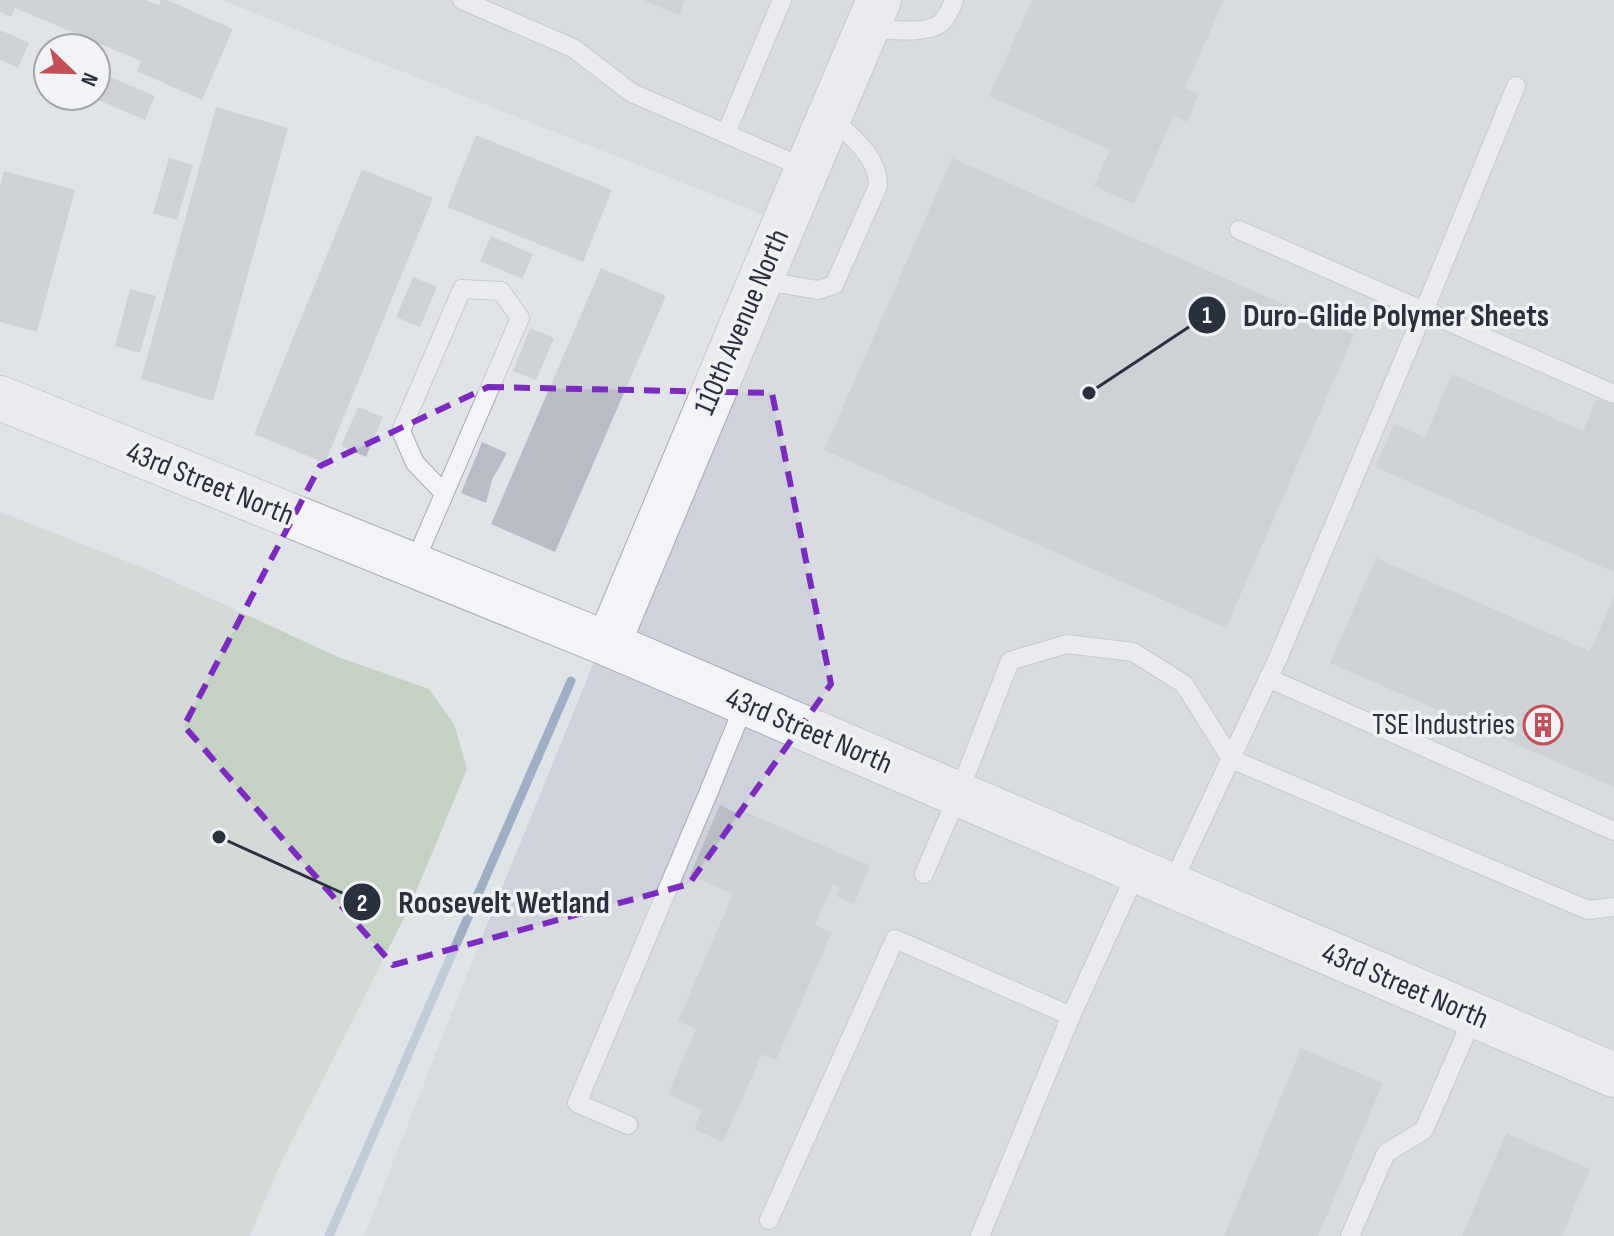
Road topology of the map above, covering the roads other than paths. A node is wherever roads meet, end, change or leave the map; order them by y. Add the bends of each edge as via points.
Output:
1 (462, 0) edge
2 (782, 0) edge
3 (954, 0) edge
4 (873, 14) edge
5 (1516, 86) dead end
6 (830, 116) junction
7 (726, 133) junction
8 (807, 169) junction
9 (1239, 230) dead end
10 (760, 280) junction
11 (1424, 311) junction
12 (1614, 394) edge
13 (0, 398) edge
14 (444, 493) junction
15 (413, 566) junction
16 (608, 644) junction
17 (1268, 678) junction
18 (745, 703) junction
19 (1231, 759) junction
20 (958, 795) junction
21 (1614, 831) edge
22 (924, 874) dead end
23 (1154, 878) junction
24 (1614, 907) edge
25 (1474, 1015) junction
26 (1071, 1016) junction
27 (1614, 1075) edge
28 (628, 1125) dead end
29 (769, 1220) dead end
30 (980, 1236) edge
31 (1350, 1236) edge

1 - 7 lane via 573,48 632,93
2 - 7 lane
3 - 4 lane via 940,24 923,30
4 - 6 street, 110th Avenue North
5 - 11 lane
6 - 8 street, 110th Avenue North
6 - 10 lane via 871,158 878,186 834,285 818,290
7 - 8 lane
8 - 10 street, 110th Avenue North
9 - 11 lane
10 - 16 street, 110th Avenue North
11 - 12 lane
11 - 17 lane
13 - 15 street, 43rd Street North
14 - 14 lane via 520,318 501,291 462,289 401,431 415,463
14 - 15 lane
15 - 16 street, 43rd Street North
16 - 18 street, 43rd Street North
17 - 19 lane
17 - 21 lane
18 - 20 street, 43rd Street North
18 - 28 lane via 577,1103
19 - 20 lane via 1184,684 1133,652 1067,644 1010,661
19 - 23 lane
19 - 24 lane via 1588,910
20 - 22 lane
20 - 23 street, 43rd Street North
23 - 25 street, 43rd Street North
23 - 26 lane
25 - 27 street, 43rd Street North
25 - 31 lane via 1424,1130 1386,1153
26 - 29 lane via 895,939
26 - 30 lane

